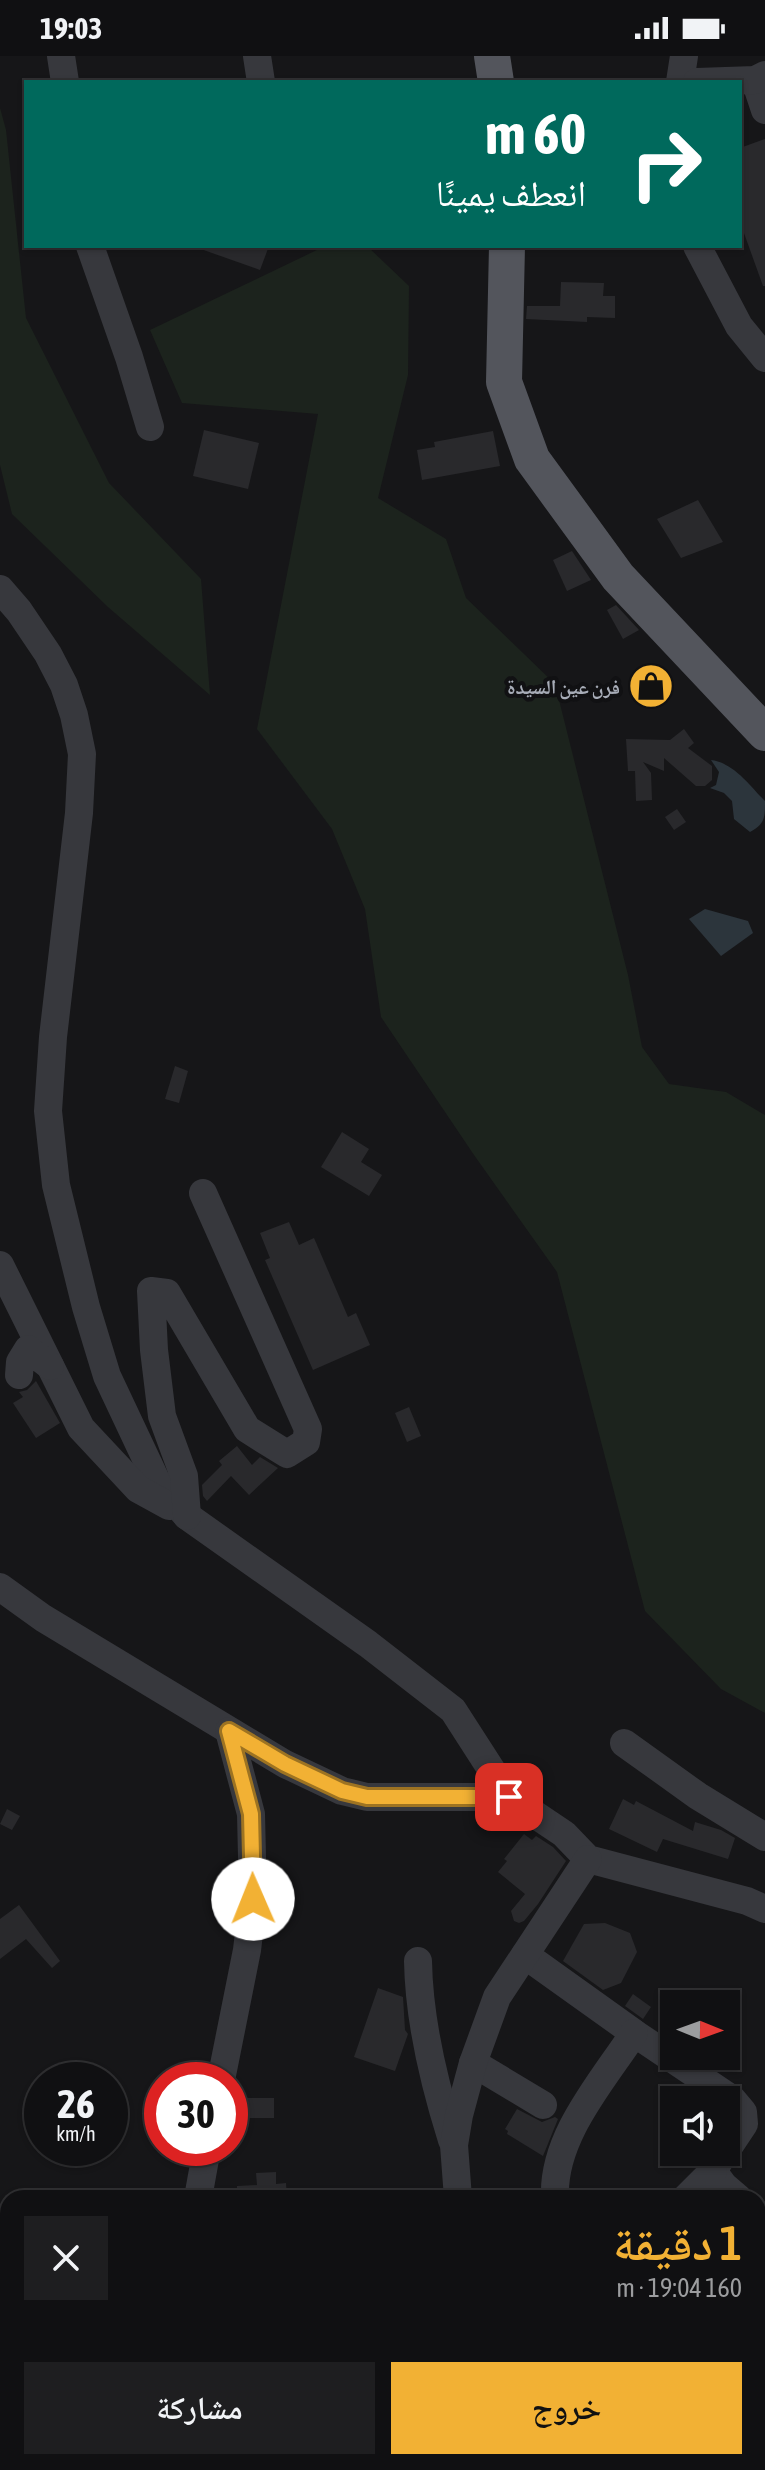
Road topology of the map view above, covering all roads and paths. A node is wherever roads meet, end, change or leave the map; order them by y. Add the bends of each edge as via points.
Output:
1 (61, 56) edge
2 (257, 56) edge
3 (492, 56) edge
4 (684, 56) edge
5 (760, 78) edge
6 (65, 80) edge
7 (261, 80) edge
8 (496, 80) edge
9 (680, 80) edge
10 (728, 80) edge
11 (765, 110) edge
12 (91, 248) edge
13 (507, 248) edge
14 (698, 248) edge
15 (765, 358) edge
16 (150, 427) dead end
17 (0, 589) edge
18 (765, 733) edge
19 (203, 1193) dead end
20 (0, 1265) edge
21 (50, 1367) junction
22 (19, 1375) dead end
23 (187, 1516) junction
24 (0, 1587) edge
25 (229, 1731) junction
26 (624, 1743) dead end
27 (509, 1797) junction
28 (765, 1837) edge
29 (588, 1859) junction
30 (765, 1909) edge
31 (525, 1955) junction
32 (418, 1961) dead end
33 (634, 2033) junction
34 (225, 2062) edge
35 (473, 2063) junction
36 (713, 2086) edge
37 (543, 2105) dead end
38 (740, 2108) edge
39 (740, 2130) edge
40 (454, 2145) junction
41 (204, 2166) edge
42 (714, 2166) edge
43 (722, 2166) edge
44 (199, 2190) edge
45 (457, 2190) edge
46 (555, 2190) edge
47 (693, 2190) edge
48 (729, 2190) edge

1 - 6 street
2 - 7 street
3 - 8 main road
4 - 9 street
5 - 10 street
5 - 11 street
12 - 16 street
13 - 18 main road via 504,382 532,459 618,577
14 - 15 street via 739,326
17 - 23 street via 64,685 82,754 48,1111 56,1185 107,1376 156,1480
19 - 23 street via 308,1429 306,1442 287,1454 247,1429 167,1293 151,1291 162,1416 184,1476
20 - 21 street
21 - 22 street via 28,1349
21 - 23 street via 81,1428 115,1467 138,1489
23 - 27 street via 453,1710
24 - 25 street
25 - 27 street via 285,1764 367,1797
25 - 34 street via 251,1814 253,1899
26 - 28 street
27 - 29 street via 564,1834
29 - 30 street
29 - 31 street
31 - 33 street
31 - 35 street via 497,1997
32 - 40 street via 419,1997
33 - 36 street
33 - 46 street via 575,2123 560,2157
35 - 37 street
35 - 40 street
38 - 39 street
40 - 45 street
41 - 44 street
42 - 47 street
43 - 48 street

